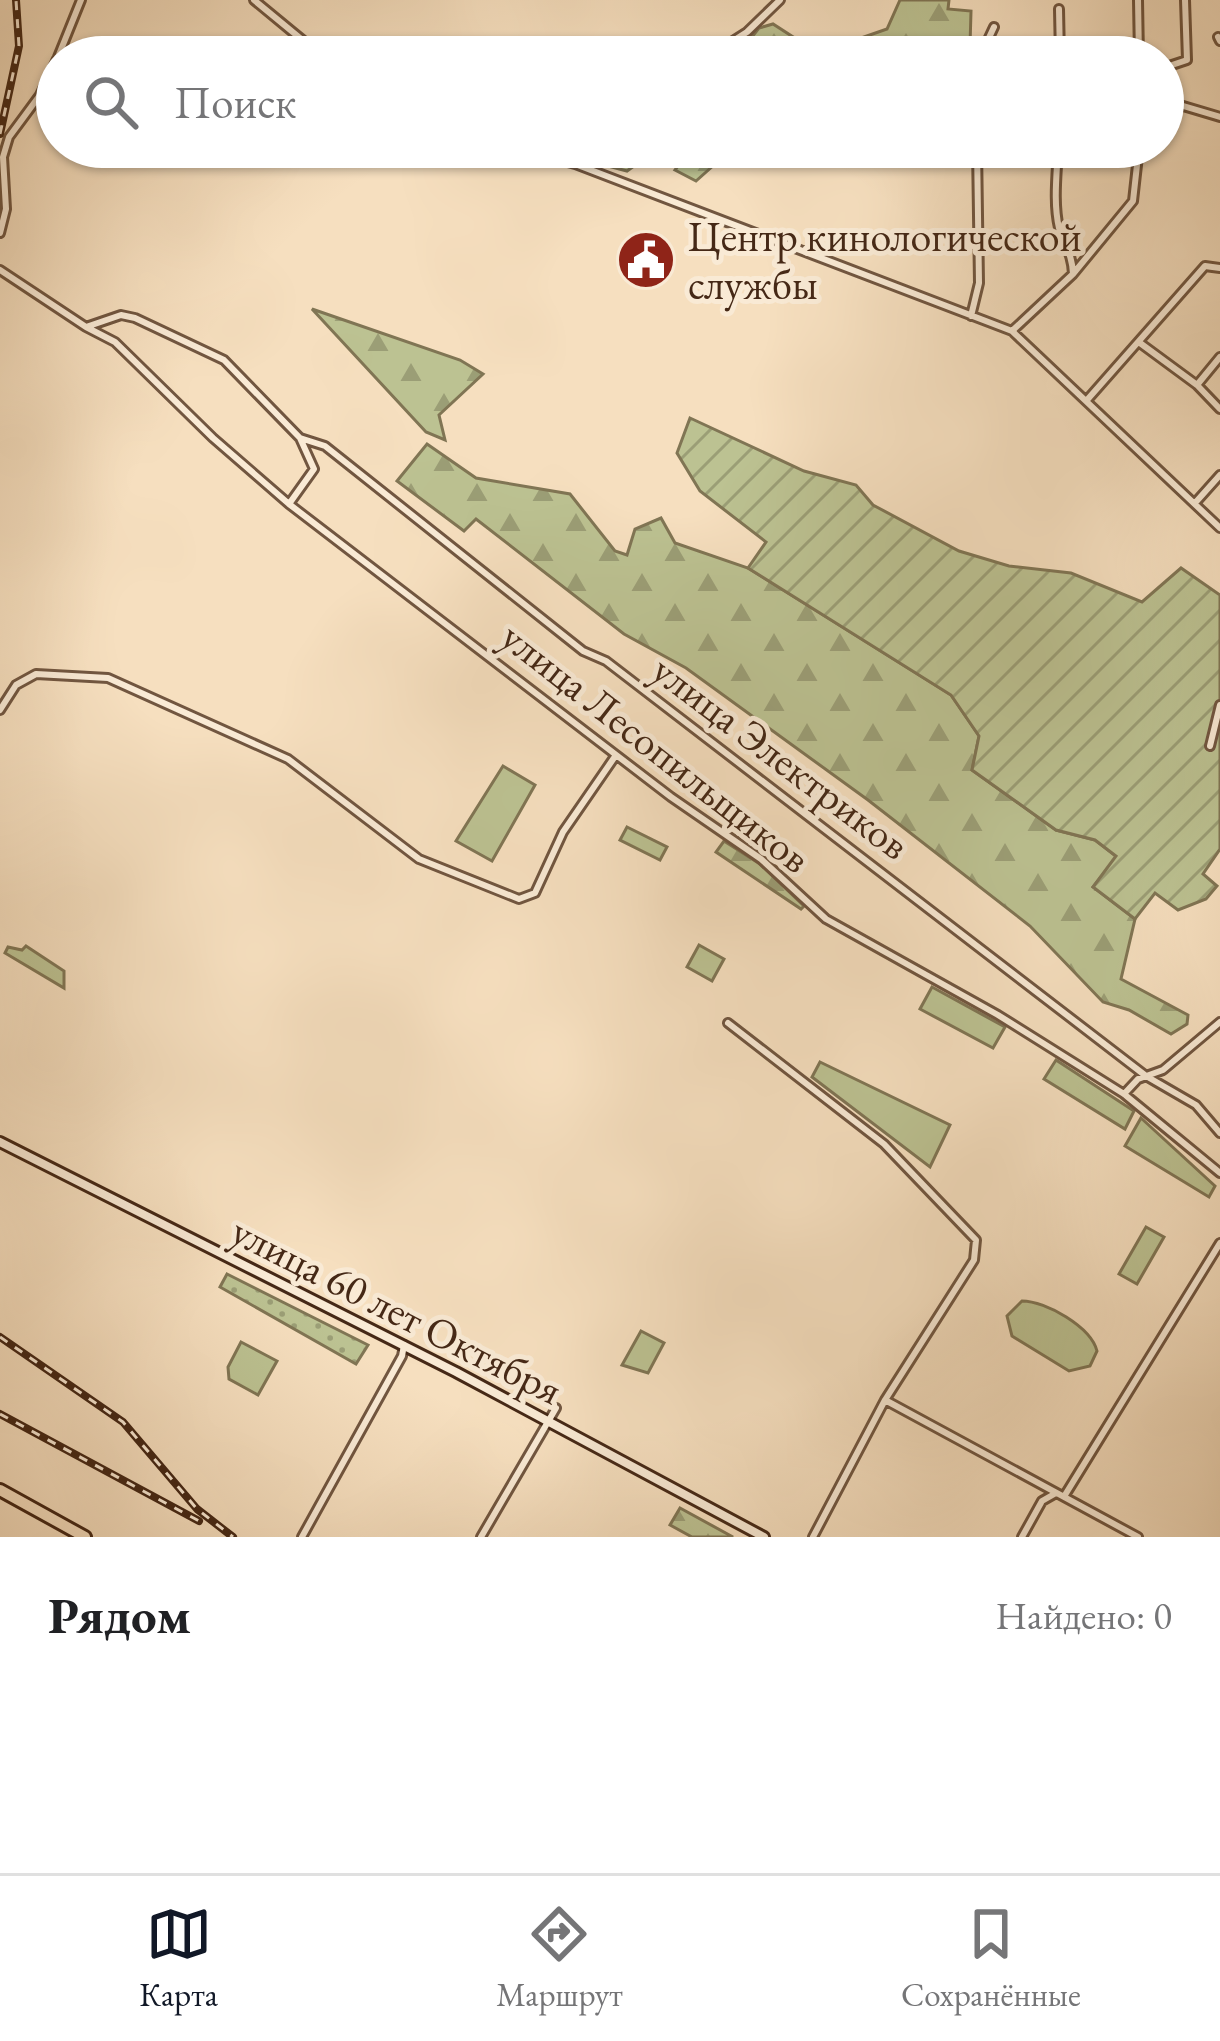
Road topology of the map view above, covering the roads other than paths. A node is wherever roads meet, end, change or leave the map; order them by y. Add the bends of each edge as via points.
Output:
1 (81, 0) edge
2 (254, 0) edge
3 (780, 0) edge
4 (1138, 0) edge
5 (1185, 0) edge
6 (1059, 8) dead end
7 (994, 27) dead end
8 (66, 36) edge
9 (298, 36) edge
10 (739, 36) edge
11 (990, 36) edge
12 (1060, 36) edge
13 (1139, 36) edge
14 (1184, 61) edge
15 (36, 100) edge
16 (1184, 106) edge
17 (1220, 117) edge
18 (585, 168) edge
19 (977, 168) edge
20 (1057, 168) edge
21 (1136, 168) edge
22 (0, 233) edge
23 (1220, 268) edge
24 (0, 270) edge
25 (1073, 274) junction
26 (971, 316) junction
27 (86, 327) junction
28 (1012, 331) junction
29 (1140, 343) junction
30 (1220, 357) edge
31 (1197, 385) junction
32 (1088, 400) junction
33 (1220, 409) edge
34 (300, 438) junction
35 (1220, 475) edge
36 (1196, 503) junction
37 (289, 504) junction
38 (1220, 528) edge
39 (1220, 705) edge
40 (0, 710) edge
41 (1210, 746) dead end
42 (616, 755) junction
43 (1220, 1022) edge
44 (728, 1023) dead end
45 (1146, 1076) junction
46 (1124, 1094) junction
47 (1220, 1133) edge
48 (0, 1142) edge
49 (1220, 1173) edge
50 (1220, 1243) edge
51 (404, 1345) junction
52 (885, 1400) junction
53 (556, 1408) dead end
54 (548, 1420) junction
55 (0, 1490) edge
56 (1054, 1492) junction
57 (1065, 1495) junction
58 (85, 1537) edge
59 (302, 1537) edge
60 (481, 1537) edge
61 (764, 1537) edge
62 (813, 1537) edge
63 (1022, 1537) edge
64 (1138, 1537) edge

1 - 8 street
2 - 9 street
3 - 10 street
4 - 13 street
5 - 14 street
6 - 12 street
7 - 11 street
15 - 22 street via 3,157
16 - 17 street
18 - 26 street
19 - 26 street via 979,284
20 - 25 street via 1060,232
21 - 25 street via 1133,201
23 - 29 street via 1205,266
24 - 27 street, улица Лесопильщиков
25 - 28 street
26 - 28 street
27 - 34 street, улица Электриков via 121,315 217,355
27 - 37 street, улица Лесопильщиков via 115,342
28 - 32 street
29 - 31 street
29 - 32 street
30 - 31 street
31 - 33 street
32 - 36 street
34 - 37 street via 314,469
34 - 45 street, улица Электриков via 325,446
35 - 36 street
36 - 38 street
37 - 42 street, улица Лесопильщиков
39 - 41 street
40 - 42 street via 16,685 36,674 108,678 287,759 418,859 519,898 534,895 563,832
42 - 46 street, улица Лесопильщиков via 761,859 835,925
43 - 45 street
44 - 52 street via 884,1144 976,1240 974,1260
45 - 46 street
45 - 47 street, улица Электриков via 1196,1105
46 - 49 street, улица Лесопильщиков
48 - 51 main road, улица 60 лет Октября
50 - 57 street
51 - 54 main road, улица 60 лет Октября
51 - 59 street
52 - 56 street
52 - 62 street
53 - 54 street
54 - 60 street
54 - 61 main road, улица 60 лет Октября
55 - 58 highway
56 - 57 street
56 - 63 street
57 - 64 street

